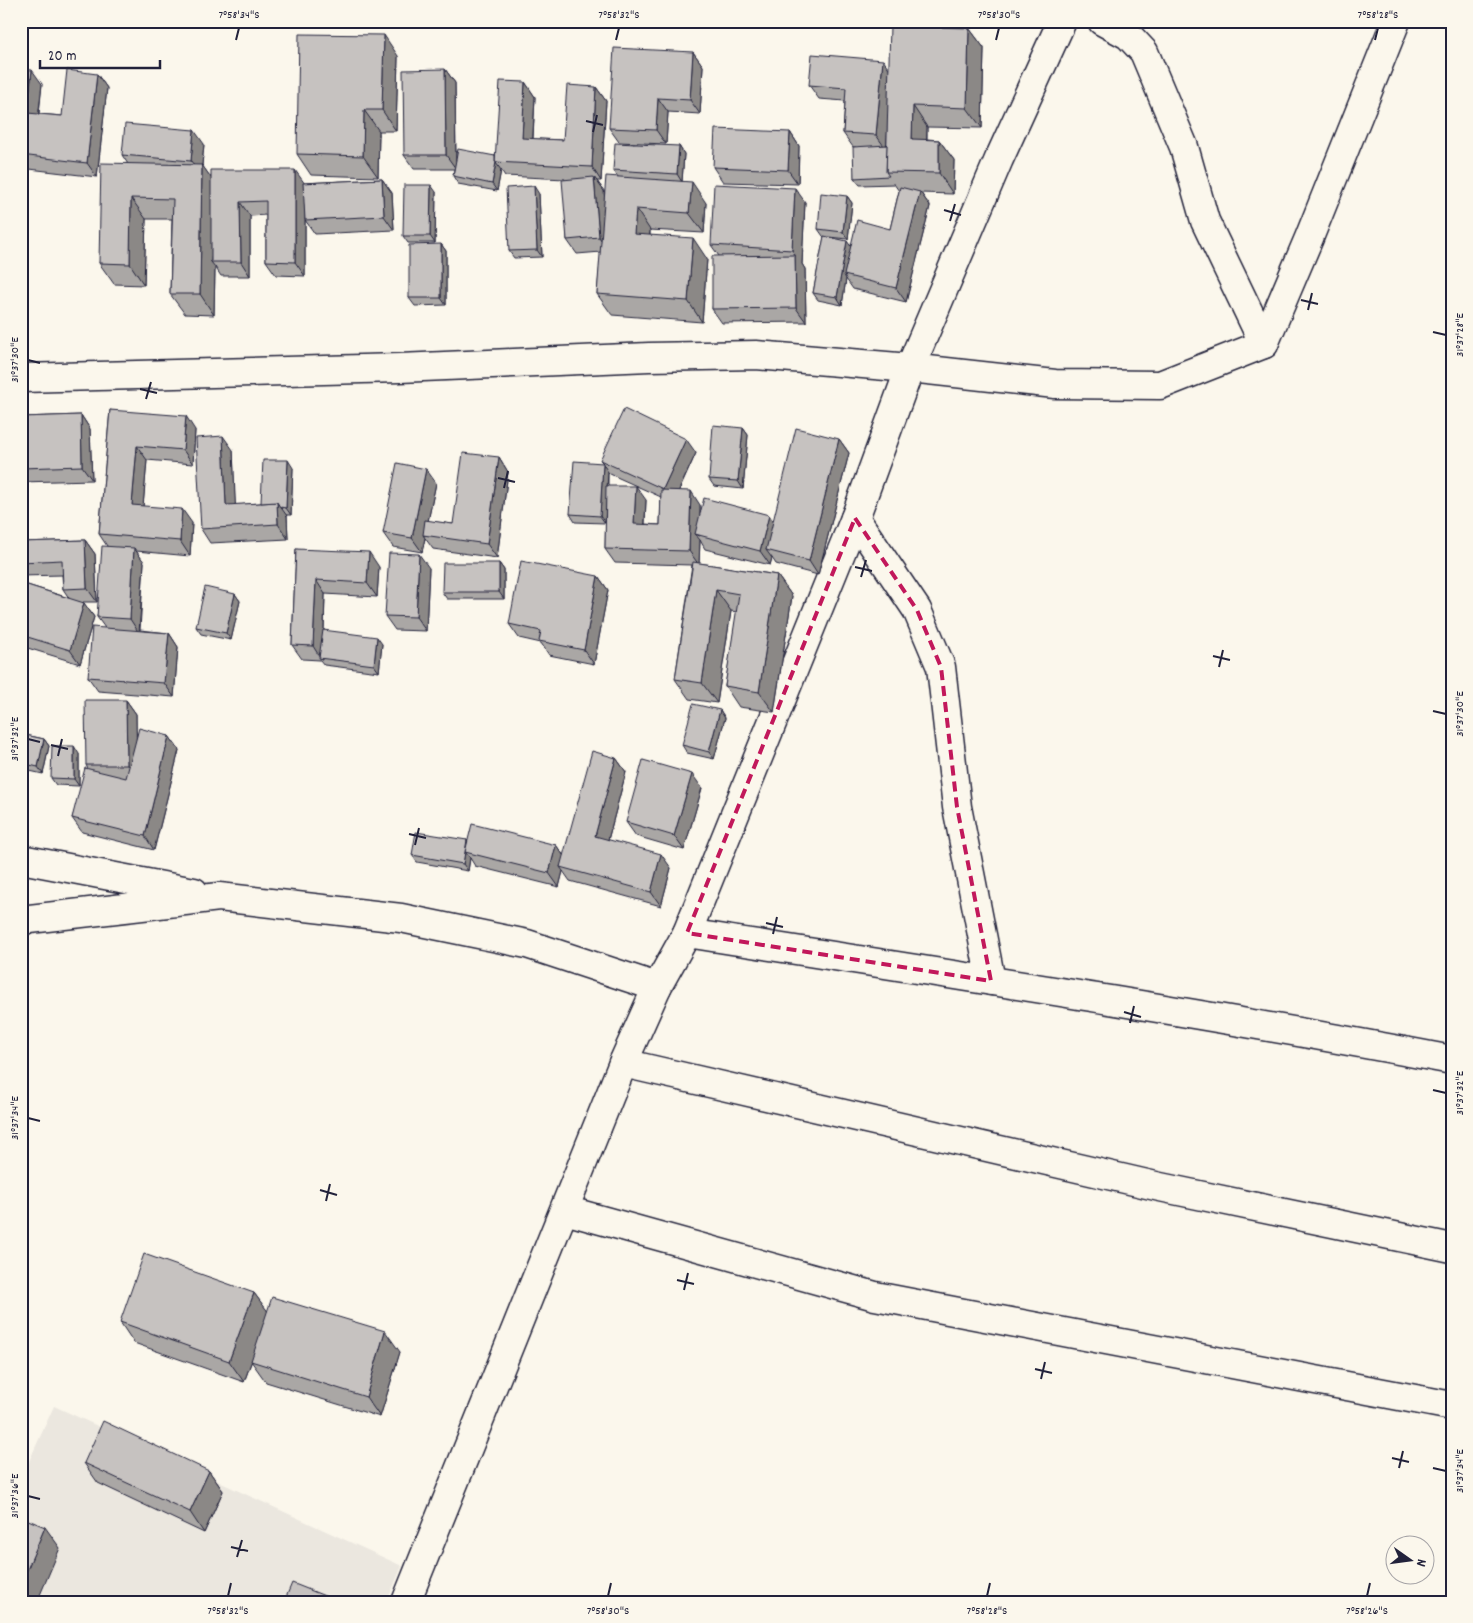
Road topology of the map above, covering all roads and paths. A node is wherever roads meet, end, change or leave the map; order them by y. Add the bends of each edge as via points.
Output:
1 (1062, 21) edge
2 (1102, 21) edge
3 (1396, 21) edge
4 (1264, 344) junction
5 (910, 368) junction
6 (21, 378) edge
7 (854, 518) junction
8 (21, 859) edge
9 (219, 897) junction
10 (21, 920) edge
11 (687, 933) junction
12 (991, 981) junction
13 (658, 987) junction
14 (1452, 1060) edge
15 (623, 1063) junction
16 (565, 1210) junction
17 (1452, 1248) edge
18 (1452, 1406) edge
19 (406, 1602) edge

1 - 5 street via 999,158
2 - 4 street via 1128,34 1144,52 1184,147 1205,221
3 - 4 street
4 - 5 street via 1160,385 1055,384
5 - 6 street via 756,355
5 - 7 street
7 - 11 street
7 - 12 street via 917,610 941,667 957,807
8 - 9 street
9 - 10 street
9 - 13 street via 420,922 527,944
11 - 12 street
11 - 13 street
12 - 14 street
13 - 15 street
15 - 16 street
15 - 17 street via 1160,1187
16 - 18 street via 875,1296
16 - 19 street

